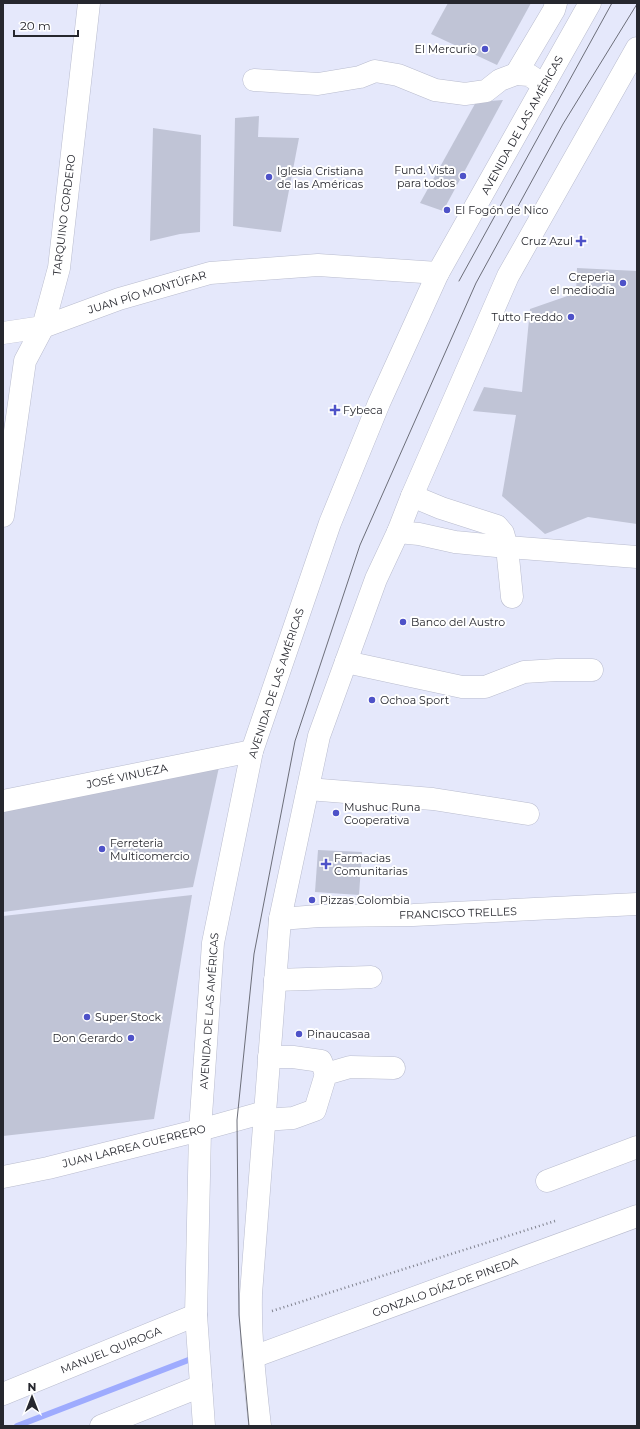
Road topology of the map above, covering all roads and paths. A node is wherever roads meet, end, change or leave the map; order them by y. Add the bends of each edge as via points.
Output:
1 (89, 3) edge
2 (590, 3) edge
3 (555, 7) edge
4 (578, 24) junction
5 (637, 48) edge
6 (516, 74) junction
7 (254, 80) dead end
8 (544, 85) junction
9 (438, 273) junction
10 (43, 327) junction
11 (3, 333) edge
12 (412, 496) junction
13 (3, 516) edge
14 (398, 532) junction
15 (507, 547) junction
16 (637, 557) edge
17 (512, 597) dead end
18 (346, 662) junction
19 (592, 670) dead end
20 (252, 751) junction
21 (308, 788) junction
22 (3, 801) edge
23 (528, 814) dead end
24 (637, 904) edge
25 (280, 919) junction
26 (371, 977) dead end
27 (275, 980) junction
28 (269, 1057) junction
29 (394, 1068) dead end
30 (326, 1074) junction
31 (264, 1116) junction
32 (200, 1130) junction
33 (637, 1147) edge
34 (3, 1177) edge
35 (547, 1181) dead end
36 (637, 1216) edge
37 (562, 1219) dead end
38 (196, 1318) junction
39 (250, 1318) junction
40 (252, 1353) junction
41 (200, 1379) junction
42 (3, 1394) edge
43 (101, 1426) edge
44 (204, 1426) edge
45 (260, 1426) edge

1 - 10 main road, TARQUINO CORDERO via 59,268
2 - 4 main road, AVENIDA DE LAS AMÉRICAS
3 - 4 main road
3 - 6 main road
4 - 8 main road, AVENIDA DE LAS AMÉRICAS
5 - 12 main road via 508,276
6 - 7 main road via 500,80 486,91 465,94 435,90 398,76 375,71 360,77 318,84
6 - 8 main road via 529,76
8 - 9 main road, AVENIDA DE LAS AMÉRICAS
9 - 10 main road, JUAN PÍO MONTÚFAR via 318,265 210,273 119,299
9 - 20 main road, AVENIDA DE LAS AMÉRICAS via 379,403 330,523
10 - 11 main road, JUAN PÍO MONTÚFAR
10 - 13 main road, TARQUINO CORDERO via 24,361
12 - 14 main road
12 - 15 main road via 497,526 503,533
14 - 15 main road via 455,542
14 - 18 main road via 376,579
15 - 16 main road
15 - 17 main road
18 - 19 main road via 462,688 485,688 524,672
18 - 21 main road via 319,736
20 - 22 main road, JOSÉ VINUEZA
20 - 32 main road, AVENIDA DE LAS AMÉRICAS via 213,943
21 - 23 main road via 433,799
21 - 25 main road
24 - 25 main road, FRANCISCO TRELLES
25 - 27 main road
26 - 27 main road
27 - 28 main road
28 - 30 main road via 321,1061
28 - 31 main road
29 - 30 main road via 350,1067
30 - 31 main road, JUAN LARREA GUERRERO via 315,1110 293,1118
31 - 32 main road, JUAN LARREA GUERRERO
31 - 39 main road
32 - 34 main road, JUAN LARREA GUERRERO
32 - 38 main road, AVENIDA DE LAS AMÉRICAS
33 - 35 main road
36 - 40 main road, GONZALO DÍAZ DE PINEDA
37 - 39 path
38 - 41 main road, AVENIDA DE LAS AMÉRICAS
38 - 42 main road, MANUEL QUIROGA
39 - 40 main road
40 - 45 main road
41 - 43 main road
41 - 44 main road, AVENIDA DE LAS AMÉRICAS

